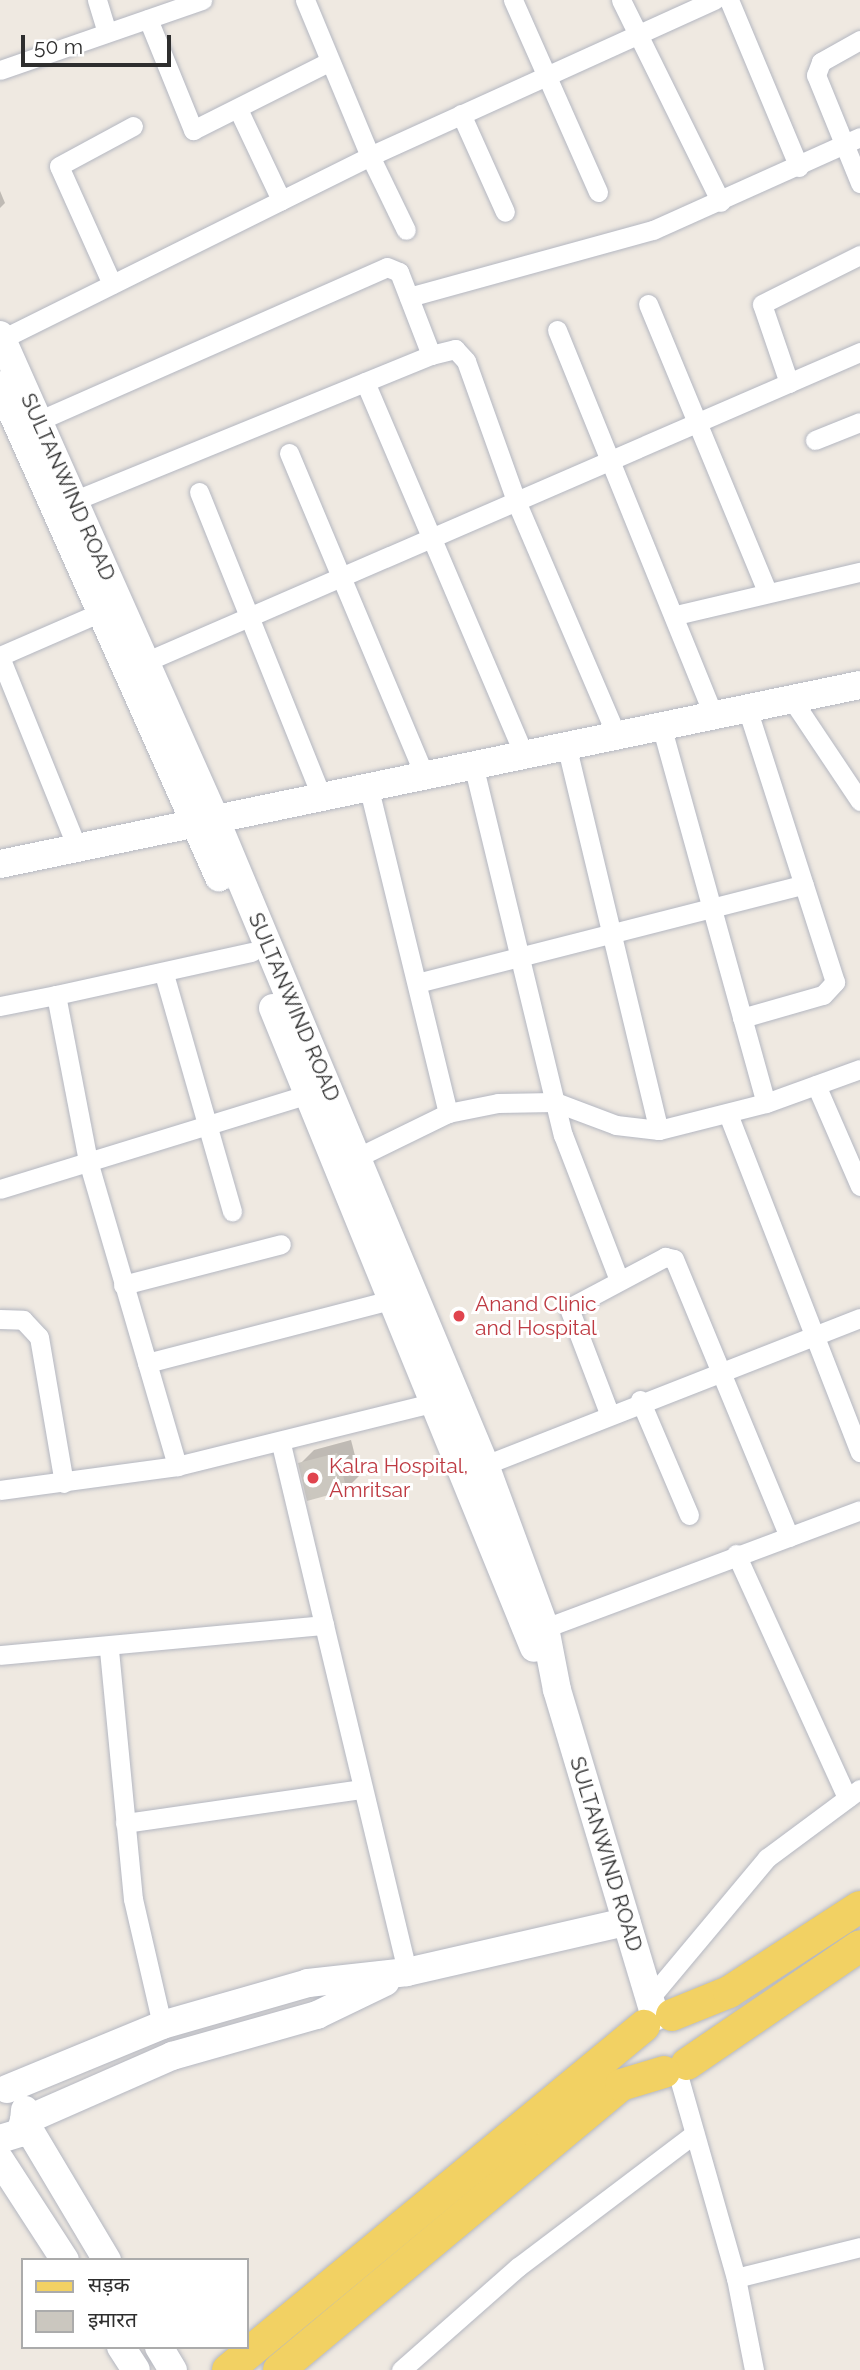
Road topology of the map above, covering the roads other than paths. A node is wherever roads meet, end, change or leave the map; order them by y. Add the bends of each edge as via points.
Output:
1 (97, 0) edge
2 (202, 0) edge
3 (305, 0) edge
4 (513, 0) edge
5 (621, 0) edge
6 (714, 0) edge
7 (729, 0) edge
8 (148, 19) junction
9 (107, 33) junction
10 (637, 33) junction
11 (860, 40) edge
12 (328, 62) junction
13 (0, 69) edge
14 (547, 74) junction
15 (238, 109) junction
16 (461, 114) junction
17 (133, 126) dead end
18 (852, 141) edge
19 (370, 156) junction
20 (799, 167) junction
21 (860, 183) edge
22 (598, 192) dead end
23 (281, 200) junction
24 (721, 202) junction
25 (505, 212) dead end
26 (406, 230) dead end
27 (860, 255) edge
28 (112, 284) junction
29 (409, 297) junction
30 (648, 304) dead end
31 (557, 330) dead end
32 (1, 338) edge
33 (860, 352) edge
34 (431, 355) junction
35 (365, 382) junction
36 (789, 383) junction
37 (0, 385) edge
38 (860, 422) edge
39 (18, 423) edge
40 (694, 424) junction
41 (816, 440) dead end
42 (289, 453) dead end
43 (611, 460) junction
44 (199, 492) dead end
45 (516, 501) junction
46 (74, 502) junction
47 (430, 538) junction
48 (860, 572) edge
49 (338, 578) junction
50 (767, 592) junction
51 (101, 612) junction
52 (676, 615) junction
53 (249, 617) junction
54 (0, 656) edge
55 (145, 662) junction
56 (860, 685) edge
57 (791, 698) junction
58 (747, 708) junction
59 (713, 715) junction
60 (661, 725) junction
61 (616, 734) junction
62 (566, 744) junction
63 (523, 752) junction
64 (473, 764) junction
65 (424, 774) junction
66 (368, 785) junction
67 (321, 795) junction
68 (860, 800) edge
69 (204, 818) junction
70 (77, 848) junction
71 (0, 864) edge
72 (804, 884) junction
73 (712, 908) junction
74 (612, 934) junction
75 (251, 952) junction
76 (520, 956) junction
77 (164, 974) junction
78 (416, 983) junction
79 (56, 995) junction
80 (0, 1006) edge
81 (742, 1018) junction
82 (860, 1069) edge
83 (816, 1085) junction
84 (308, 1094) junction
85 (555, 1102) junction
86 (766, 1103) junction
87 (448, 1113) junction
88 (728, 1114) junction
89 (206, 1125) junction
90 (659, 1130) junction
91 (88, 1161) junction
92 (347, 1163) junction
93 (1, 1184) edge
94 (860, 1186) edge
95 (232, 1211) dead end
96 (281, 1244) dead end
97 (619, 1280) junction
98 (123, 1285) junction
99 (391, 1300) junction
100 (860, 1318) edge
101 (0, 1319) edge
102 (816, 1334) junction
103 (147, 1363) junction
104 (721, 1373) junction
105 (444, 1400) junction
106 (640, 1400) junction
107 (609, 1413) junction
108 (281, 1444) junction
109 (859, 1449) edge
110 (485, 1465) junction
111 (177, 1466) junction
112 (64, 1483) junction
113 (0, 1490) edge
114 (860, 1510) edge
115 (689, 1515) dead end
116 (789, 1537) junction
117 (736, 1554) junction
118 (324, 1625) junction
119 (545, 1628) junction
120 (109, 1650) junction
121 (0, 1655) edge
122 (557, 1690) junction
123 (362, 1789) junction
124 (853, 1793) edge
125 (125, 1823) junction
126 (860, 1907) edge
127 (626, 1922) junction
128 (860, 1946) edge
129 (407, 1972) junction
130 (655, 2014) junction
131 (162, 2025) junction
132 (676, 2069) junction
133 (2, 2086) edge
134 (24, 2121) junction
135 (694, 2134) junction
136 (0, 2138) edge
137 (0, 2160) edge
138 (860, 2247) edge
139 (64, 2258) edge
140 (106, 2258) edge
141 (736, 2278) junction
142 (122, 2349) edge
143 (160, 2349) edge
144 (136, 2370) edge
145 (173, 2370) edge
146 (228, 2370) edge
147 (279, 2370) edge
148 (401, 2370) edge
149 (754, 2370) edge

1 - 9 street
2 - 8 street
3 - 12 street
4 - 14 street
5 - 10 street
6 - 10 street
7 - 20 street
8 - 9 street
8 - 15 street via 187,125 200,131
9 - 13 street
10 - 14 street
10 - 24 street
11 - 18 street via 816,68
12 - 15 street
12 - 19 street
14 - 16 street
14 - 22 street
15 - 23 street
16 - 19 street
16 - 25 street
17 - 28 street via 59,166
18 - 20 street
18 - 21 street
19 - 23 street
19 - 26 street
20 - 24 street
23 - 28 street
24 - 29 street via 582,252
27 - 36 street via 762,304
28 - 32 street
29 - 34 street
29 - 39 street via 399,272 387,267
30 - 40 street
31 - 43 street
32 - 39 main road, SULTANWIND ROAD
33 - 36 street
34 - 35 street
34 - 45 street via 461,353
35 - 46 street
35 - 47 street
36 - 40 street
37 - 39 main road
38 - 41 street
39 - 46 main road, SULTANWIND ROAD
39 - 51 main road, SULTANWIND ROAD
40 - 43 street
40 - 50 street
42 - 49 street
43 - 45 street
43 - 52 street
44 - 53 street
45 - 47 street
45 - 61 street
46 - 55 main road, SULTANWIND ROAD
47 - 49 street
47 - 63 street
48 - 50 street
49 - 53 street
49 - 65 street
50 - 52 street
51 - 54 street
51 - 69 main road, SULTANWIND ROAD
52 - 59 street
53 - 55 street
53 - 67 street
54 - 70 street
55 - 69 main road, SULTANWIND ROAD
56 - 57 main road
57 - 58 main road
57 - 68 street
58 - 59 main road
58 - 72 street
59 - 60 main road
60 - 61 main road
60 - 73 street
61 - 62 main road
62 - 63 main road
62 - 74 street
63 - 64 main road
64 - 65 main road
64 - 76 street
65 - 66 main road
66 - 67 main road
66 - 78 street
67 - 69 main road
69 - 70 main road
69 - 75 main road, SULTANWIND ROAD
69 - 92 main road, SULTANWIND ROAD
70 - 71 main road
72 - 73 street
72 - 81 street via 835,982 823,995
73 - 74 street
73 - 81 street
74 - 76 street
74 - 90 street
75 - 77 street
75 - 84 main road, SULTANWIND ROAD
76 - 78 street
76 - 85 street
77 - 79 street
77 - 89 street
78 - 87 street
79 - 80 street
79 - 91 street
81 - 86 street
82 - 83 street
83 - 86 street
83 - 94 street
84 - 89 street
84 - 92 main road, SULTANWIND ROAD
85 - 87 street via 498,1103
85 - 90 street via 616,1125
85 - 97 street via 573,1170
86 - 88 street
87 - 92 street
88 - 90 street
88 - 102 street
89 - 91 street
89 - 95 street
91 - 93 street
91 - 98 street
92 - 99 main road, SULTANWIND ROAD
92 - 105 main road, SULTANWIND ROAD
96 - 98 street
97 - 104 street via 665,1257 674,1259
97 - 107 street via 577,1299 568,1312
98 - 103 street
99 - 103 street
99 - 105 main road, SULTANWIND ROAD
100 - 102 street
101 - 112 street via 23,1320 39,1337
102 - 104 street
102 - 109 street
103 - 111 street
104 - 106 street
104 - 116 street
105 - 108 street
105 - 110 main road, SULTANWIND ROAD
105 - 122 main road, SULTANWIND ROAD via 529,1638
106 - 107 street
106 - 115 street
107 - 110 street
108 - 111 street
108 - 118 street
110 - 119 main road, SULTANWIND ROAD
111 - 112 street
112 - 113 street
114 - 116 street
116 - 117 street
117 - 119 street
117 - 124 street
118 - 120 street
118 - 123 street
119 - 122 main road, SULTANWIND ROAD
120 - 121 street
120 - 125 street
122 - 127 main road, SULTANWIND ROAD
123 - 125 street
123 - 129 street
124 - 130 street via 750,1875
125 - 131 street via 141,1950
126 - 130 main road via 729,1992
127 - 129 main road
127 - 130 main road, SULTANWIND ROAD
128 - 132 main road
129 - 131 main road via 307,1983
129 - 134 main road via 317,2015 172,2056
130 - 132 main road via 638,2048 643,2059
130 - 132 main road via 684,2020 695,2040
130 - 146 main road
131 - 133 main road
132 - 135 street
132 - 147 main road via 621,2085
133 - 134 main road via 25,2104
134 - 136 main road via 20,2133
134 - 140 main road
135 - 141 street
135 - 148 street via 518,2267
137 - 139 main road
138 - 141 street
141 - 149 street
142 - 144 main road
143 - 145 main road

